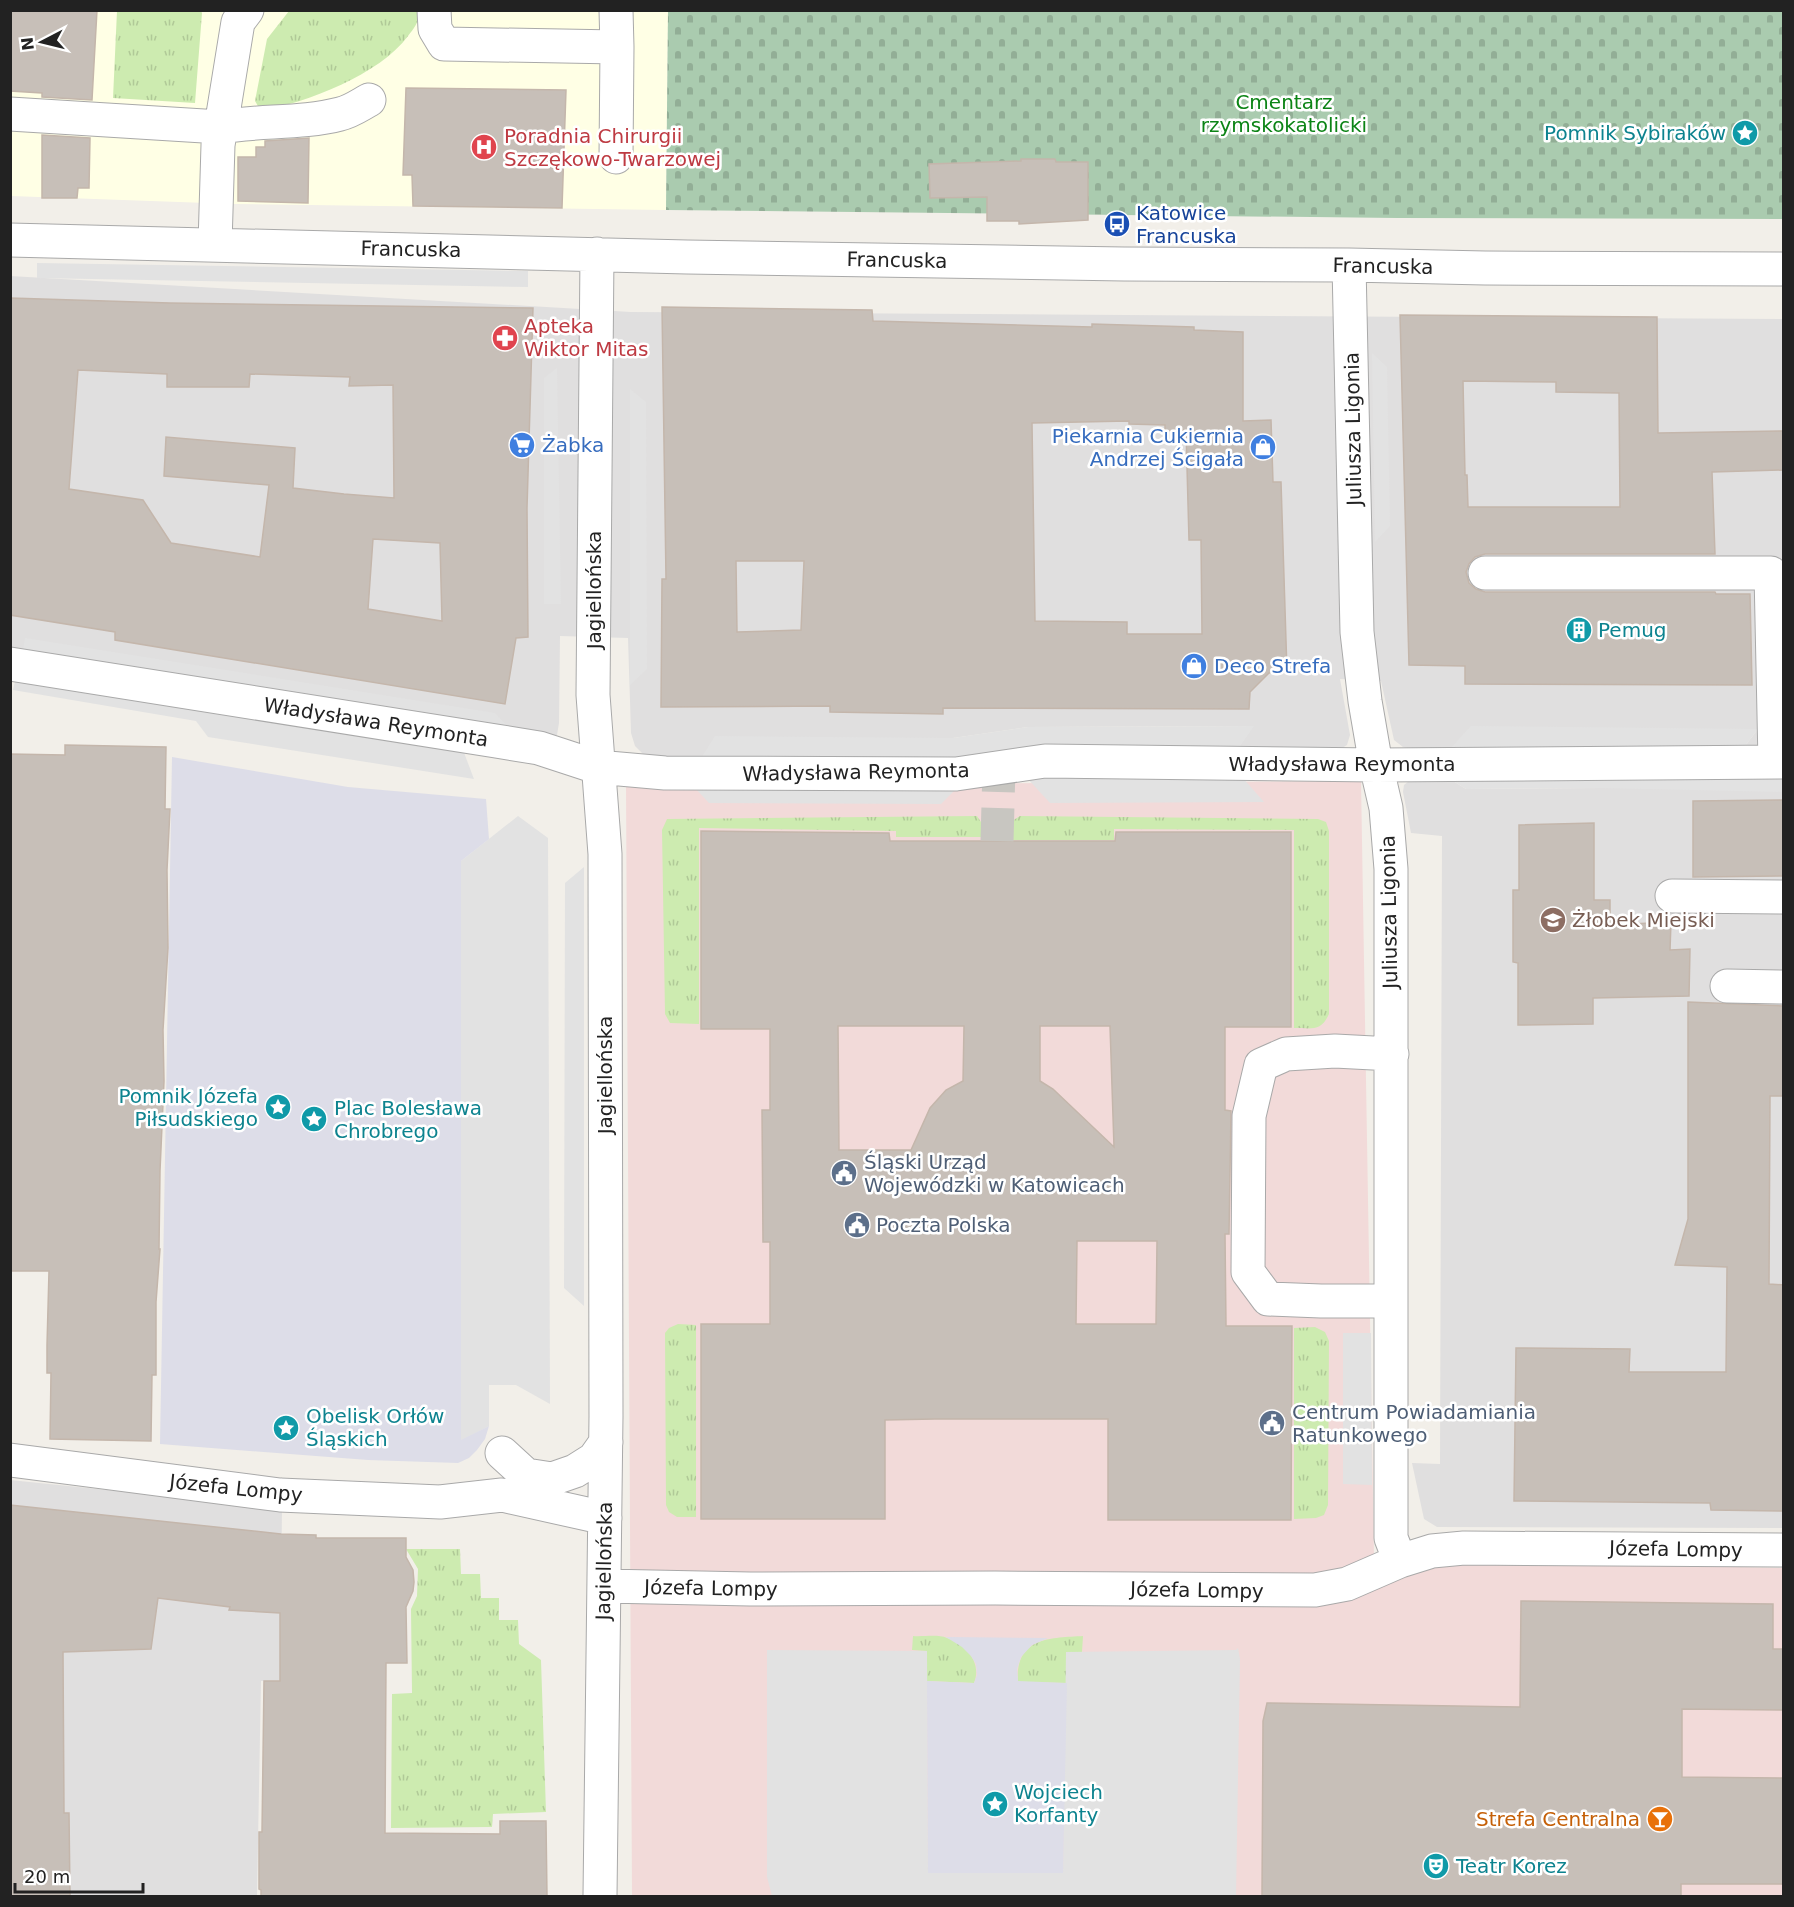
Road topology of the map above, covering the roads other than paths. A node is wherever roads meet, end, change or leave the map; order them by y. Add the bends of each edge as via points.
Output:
1 (434, 10) edge
2 (616, 10) edge
3 (239, 14) edge
4 (616, 47) junction
5 (369, 100) dead end
6 (10, 114) edge
7 (220, 127) junction
8 (616, 157) dead end
9 (10, 240) edge
10 (215, 244) junction
11 (597, 254) junction
12 (1349, 265) junction
13 (1784, 269) edge
14 (1485, 573) dead end
15 (10, 664) edge
16 (1779, 762) edge
17 (1376, 765) junction
18 (597, 767) junction
19 (1672, 896) dead end
20 (1784, 897) edge
21 (1727, 986) dead end
22 (1784, 987) edge
23 (1392, 1054) junction
24 (1391, 1300) junction
25 (606, 1442) junction
26 (502, 1454) dead end
27 (10, 1460) edge
28 (605, 1518) junction
29 (1784, 1550) edge
30 (1400, 1561) junction
31 (604, 1586) junction
32 (600, 1896) edge

1 - 4 street via 435,29 444,44
2 - 4 street
3 - 7 street
4 - 8 street
5 - 7 street via 342,114
6 - 7 street
7 - 10 street
9 - 10 street, Francuska
10 - 11 street, Francuska
11 - 12 street, Francuska
11 - 18 street, Jagiellońska via 593,695
12 - 13 street, Francuska
12 - 17 street, Juliusza Ligonia via 1357,632
14 - 16 street via 1772,573
15 - 18 street, Władysława Reymonta via 539,748
16 - 17 street, Władysława Reymonta
17 - 18 street, Władysława Reymonta via 1045,761 956,774 665,773
17 - 23 street, Juliusza Ligonia via 1386,808 1391,869
18 - 25 street, Jagiellońska via 605,854
19 - 20 street
21 - 22 street
23 - 24 street, Juliusza Ligonia
23 - 24 street via 1286,1054 1262,1065 1249,1116 1248,1272 1268,1299
24 - 30 street, Juliusza Ligonia via 1391,1538
25 - 26 street via 594,1459 552,1479 526,1475
25 - 28 street, Jagiellońska
27 - 28 street, Józefa Lompy via 280,1495 440,1502 502,1495
28 - 31 street, Jagiellońska
29 - 30 street, Józefa Lompy via 1464,1548 1432,1551
30 - 31 street, Józefa Lompy via 1347,1584 1315,1590
31 - 32 street, Jagiellońska

